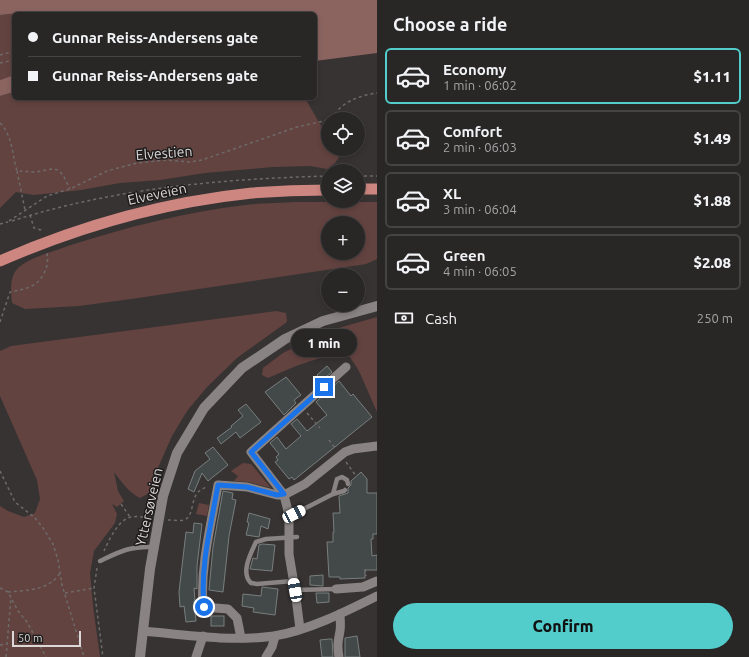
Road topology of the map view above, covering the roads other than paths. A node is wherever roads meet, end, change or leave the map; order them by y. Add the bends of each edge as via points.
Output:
1 (365, 189) edge
2 (377, 189) edge
3 (321, 190) edge
4 (0, 261) edge
5 (377, 306) edge
6 (346, 368) dead end
7 (377, 446) edge
8 (348, 484) dead end
9 (345, 490) dead end
10 (284, 494) junction
11 (333, 494) junction
12 (287, 518) junction
13 (293, 538) junction
14 (154, 547) junction
15 (100, 561) road end
16 (377, 581) edge
17 (294, 585) junction
18 (336, 589) joint
19 (377, 596) edge
20 (340, 614) junction
21 (300, 629) junction
22 (143, 631) junction
23 (203, 636) junction
24 (275, 636) junction
25 (241, 638) junction
26 (140, 657) edge
27 (196, 657) edge
28 (266, 657) edge
29 (339, 657) edge

1 - 2 highway
3 - 4 highway, Elveveien via 252,193 173,205 89,227
5 - 14 main road, Yttersøveien via 323,321 285,338 242,368 204,408 178,453 163,496
6 - 10 street via 251,452
7 - 10 street via 345,452 305,484
8 - 11 lane via 342,477 337,479
9 - 11 lane
10 - 12 street
10 - 25 street via 218,485 205,553 202,592 204,607 228,609 237,618
11 - 12 lane
12 - 13 street
13 - 17 street
13 - 17 lane via 256,542 246,568 251,583
14 - 15 lane via 138,546 126,549
14 - 22 main road, Yttersøveien
16 - 18 street via 363,587
17 - 18 lane
17 - 21 street
19 - 20 street
20 - 21 street
20 - 29 street via 337,645
21 - 24 street
22 - 23 street
22 - 26 main road, Yttersøveien
23 - 25 street
23 - 27 street
24 - 25 street
24 - 28 street

